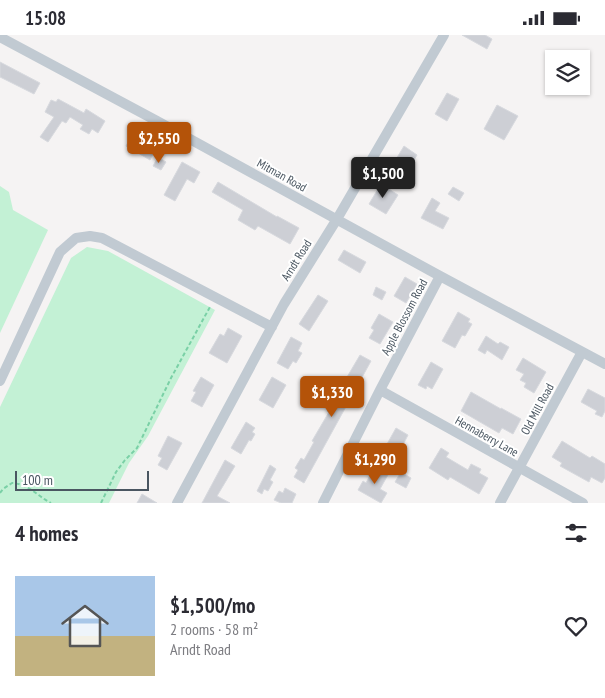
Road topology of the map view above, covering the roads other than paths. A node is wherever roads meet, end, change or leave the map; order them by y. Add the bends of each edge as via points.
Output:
1 (444, 35) edge
2 (0, 37) edge
3 (337, 219) junction
4 (440, 276) junction
5 (272, 327) junction
6 (582, 352) junction
7 (605, 364) edge
8 (0, 381) edge
9 (380, 390) junction
10 (519, 468) junction
11 (327, 502) edge
12 (177, 503) edge
13 (500, 503) edge
14 (583, 503) edge

1 - 3 street, Arndt Road
2 - 3 street, Mitman Road
3 - 4 street, Mitman Road
3 - 5 street, Arndt Road
4 - 6 street, Mitman Road
4 - 9 street, Apple Blossom Road
5 - 8 street via 102,238 76,237 60,252
5 - 12 street, Arndt Road
6 - 7 street, Mitman Road
6 - 10 street, Old Mill Road
9 - 10 street, Hennaberry Lane
9 - 11 street, Apple Blossom Road
10 - 13 street, Old Mill Road
10 - 14 street, Hennaberry Lane

